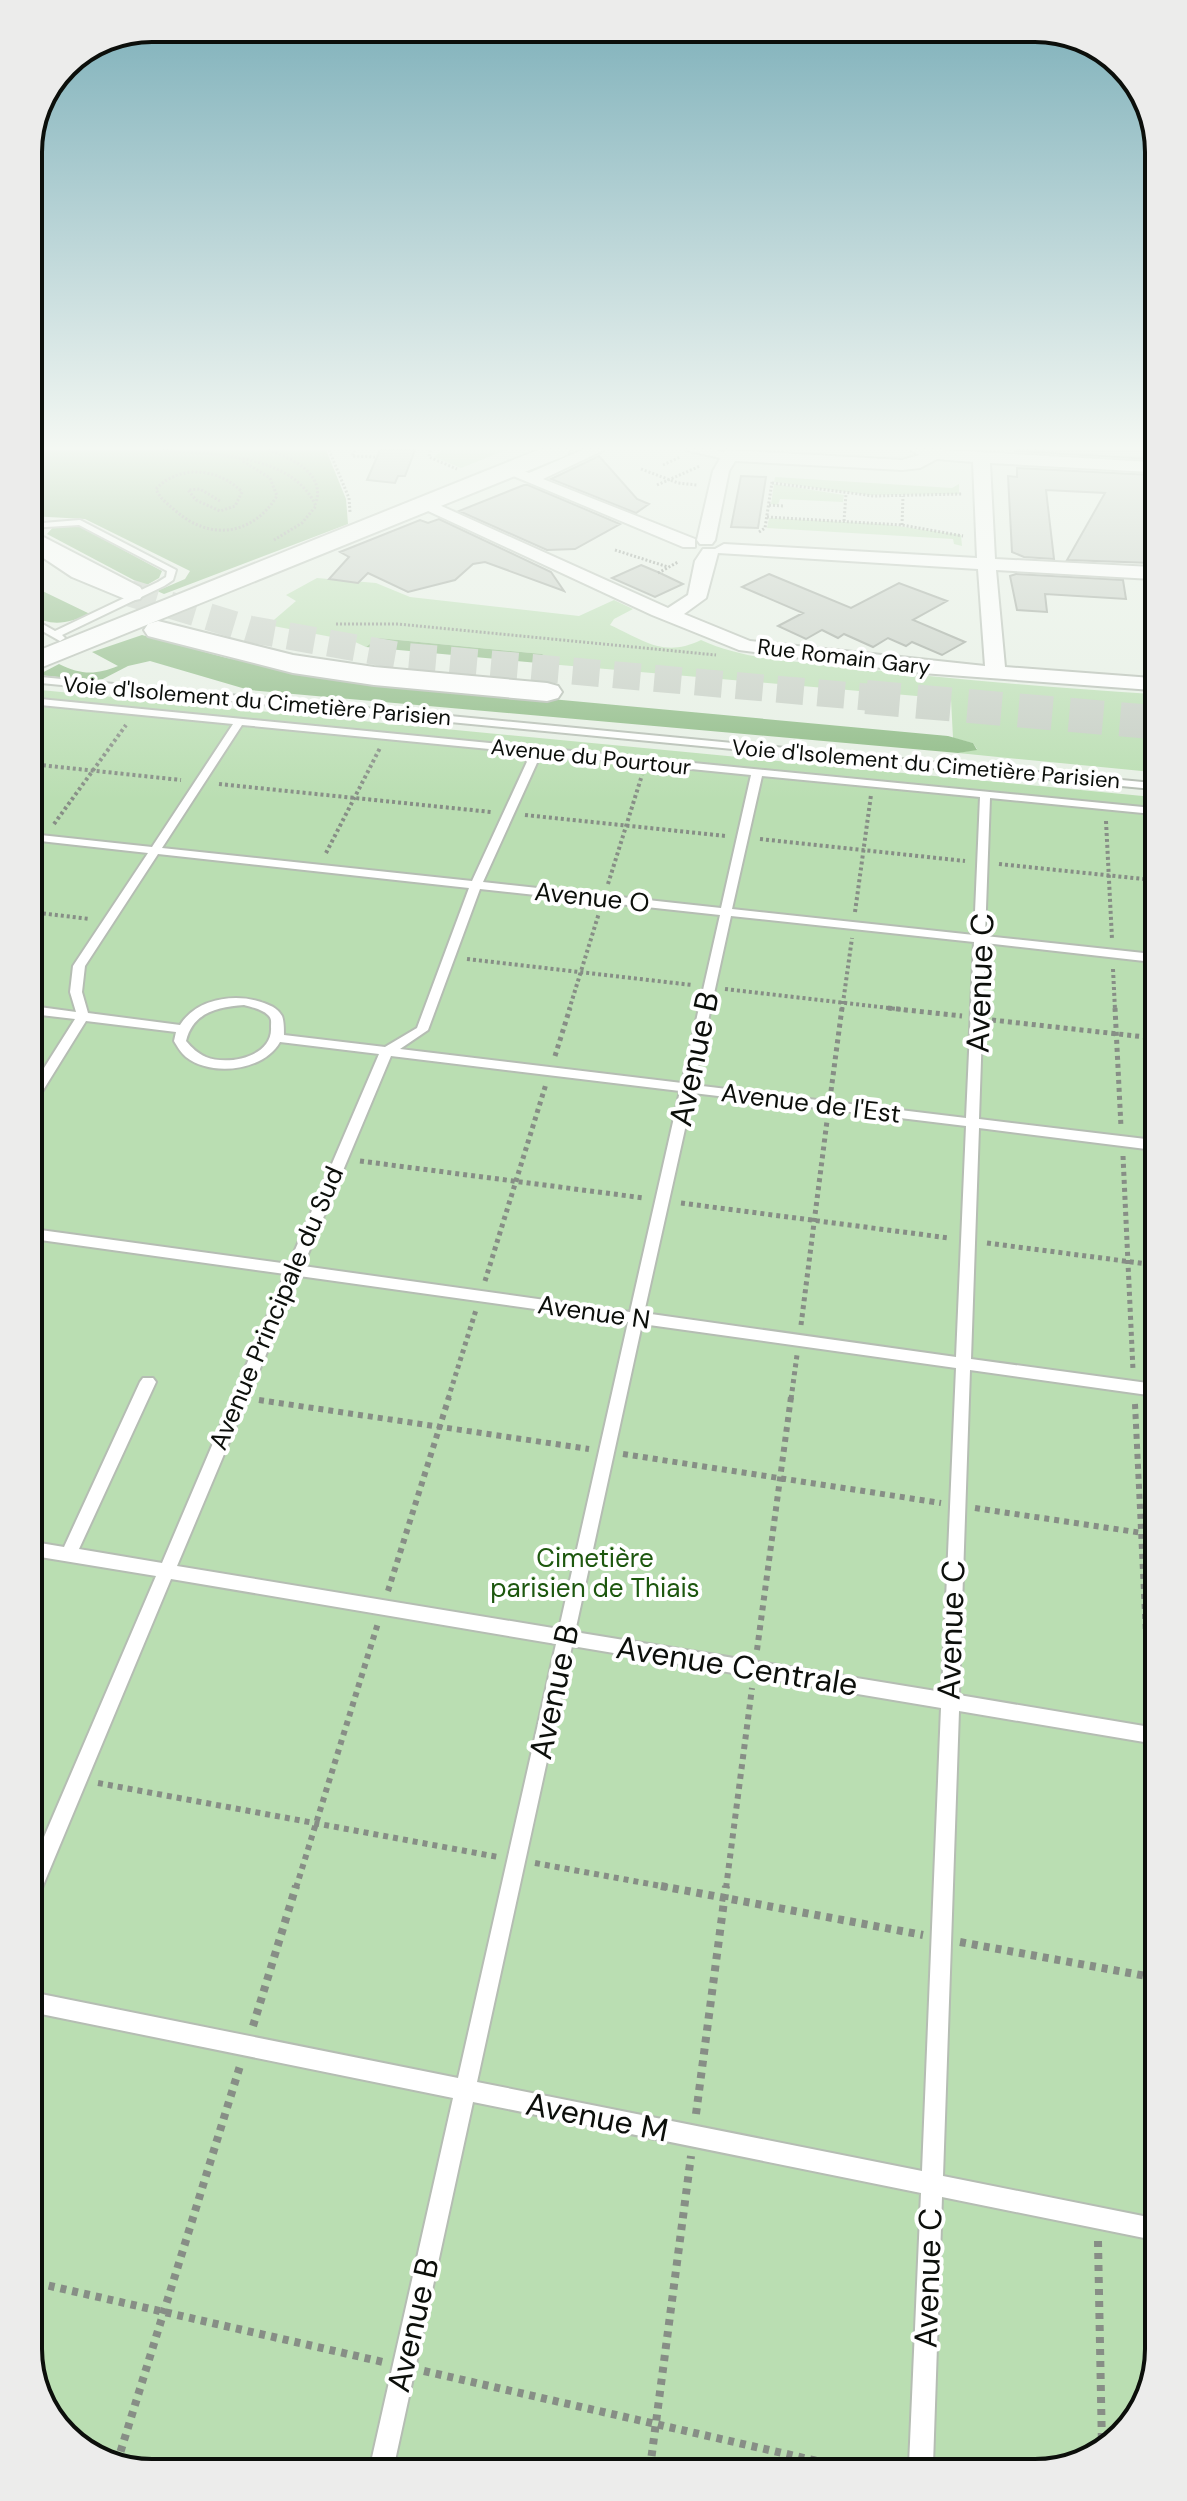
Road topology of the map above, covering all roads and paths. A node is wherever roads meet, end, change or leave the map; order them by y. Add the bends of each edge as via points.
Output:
1 (75, 567) edge
2 (166, 567) edge
3 (257, 567) edge
4 (562, 567) edge
5 (668, 567) edge
6 (703, 567) edge
7 (988, 567) edge
8 (1049, 567) edge
9 (658, 573) dead end
10 (1145, 573) edge
11 (52, 585) dead end
12 (130, 593) tunnel mouth
13 (101, 608) tunnel mouth
14 (669, 615) junction
15 (336, 624) dead end
16 (42, 627) edge
17 (158, 630) dead end
18 (64, 640) junction
19 (746, 646) junction
20 (42, 656) edge
21 (996, 673) junction
22 (42, 680) edge
23 (1145, 684) edge
24 (547, 692) dead end
25 (42, 706) edge
26 (136, 712) junction
27 (239, 722) junction
28 (386, 736) junction
29 (537, 751) junction
30 (42, 765) edge
31 (93, 771) junction
32 (757, 773) junction
33 (201, 782) junction
34 (872, 784) junction
35 (1145, 785) edge
36 (985, 796) junction
37 (354, 798) junction
38 (1105, 806) junction
39 (1145, 810) edge
40 (509, 814) junction
41 (42, 831) edge
42 (42, 838) edge
43 (743, 838) junction
44 (157, 850) junction
45 (863, 850) junction
46 (983, 863) junction
47 (319, 868) junction
48 (1109, 876) junction
49 (1145, 879) edge
50 (476, 885) junction
51 (727, 912) junction
52 (42, 913) edge
53 (109, 921) junction
54 (853, 926) junction
55 (981, 939) junction
56 (1113, 954) junction
57 (449, 957) junction
58 (1145, 957) edge
59 (710, 987) junction
60 (843, 1002) junction
61 (42, 1011) edge
62 (83, 1016) junction
63 (979, 1018) junction
64 (182, 1029) junction
65 (1117, 1034) junction
66 (1145, 1037) edge
67 (278, 1038) junction
68 (387, 1051) junction
69 (42, 1081) edge
70 (688, 1088) junction
71 (829, 1106) junction
72 (975, 1123) junction
73 (1122, 1142) junction
74 (1145, 1144) edge
75 (339, 1158) junction
76 (663, 1201) junction
77 (814, 1221) junction
78 (42, 1235) edge
79 (968, 1241) junction
80 (1128, 1262) junction
81 (1145, 1264) edge
82 (292, 1270) junction
83 (637, 1318) junction
84 (798, 1340) junction
85 (961, 1363) junction
86 (148, 1382) dead end
87 (1134, 1387) junction
88 (1145, 1389) edge
89 (238, 1396) junction
90 (607, 1452) junction
91 (780, 1478) junction
92 (955, 1505) junction
93 (1141, 1533) junction
94 (1145, 1534) edge
95 (42, 1550) edge
96 (68, 1555) junction
97 (165, 1571) junction
98 (1145, 1595) edge
99 (566, 1638) junction
100 (755, 1669) junction
101 (949, 1702) junction
102 (1145, 1735) edge
103 (78, 1779) junction
104 (516, 1860) junction
105 (42, 1864) edge
106 (725, 1898) junction
107 (940, 1938) junction
108 (1145, 1976) edge
109 (42, 2004) edge
110 (466, 2090) junction
111 (693, 2136) junction
112 (931, 2184) junction
113 (1097, 2218) junction
114 (1145, 2227) edge
115 (42, 2284) edge
116 (404, 2367) junction
117 (656, 2424) junction
118 (1102, 2436) edge
119 (383, 2459) edge
120 (651, 2459) edge
121 (808, 2459) edge
122 (921, 2459) edge

1 - 12 highway
2 - 18 lane via 172,570 170,578
3 - 18 main road
4 - 14 street, Rue Romain Gary
5 - 9 path
6 - 14 street via 697,598
7 - 21 street
8 - 10 street
11 - 13 highway
14 - 19 street, Rue Romain Gary
15 - 19 path via 398,624 602,642 686,655 736,654
16 - 18 lane
17 - 24 highway via 293,664
18 - 20 main road
19 - 21 street, Rue Romain Gary
21 - 23 street, Rue Romain Gary
22 - 35 lane, Voie d'Isolement du Cimetière Parisien
25 - 26 lane, Avenue du Pourtour
26 - 27 lane, Avenue du Pourtour
26 - 31 path
27 - 28 lane, Avenue du Pourtour
27 - 33 lane
28 - 29 lane, Avenue du Pourtour
28 - 37 path
29 - 32 lane, Avenue du Pourtour
29 - 40 lane
30 - 31 path
31 - 33 path
31 - 41 path
32 - 34 lane, Avenue du Pourtour
32 - 43 lane, Avenue B
33 - 37 path
33 - 44 lane
34 - 36 lane, Avenue du Pourtour
34 - 45 path
36 - 38 lane, Avenue du Pourtour
36 - 46 lane, Avenue C
37 - 40 path
37 - 47 path
38 - 39 lane, Avenue du Pourtour
38 - 48 path
40 - 43 path
40 - 50 lane
42 - 44 lane, Avenue O
43 - 45 path
43 - 51 lane, Avenue B
44 - 47 lane, Avenue O
44 - 53 lane
45 - 46 path
45 - 54 path
46 - 48 path
46 - 55 lane, Avenue C
47 - 50 lane, Avenue O
48 - 49 path
48 - 56 path
50 - 51 lane, Avenue O
50 - 57 lane
51 - 54 lane, Avenue O
51 - 59 lane, Avenue B
52 - 53 path
53 - 62 lane via 75,978
54 - 55 lane, Avenue O
54 - 60 path
55 - 56 lane, Avenue O
55 - 63 lane, Avenue C
56 - 58 lane, Avenue O
56 - 65 path
57 - 59 path
57 - 68 lane via 422,1030
59 - 60 path
59 - 70 lane, Avenue B
60 - 63 path
60 - 71 path
61 - 62 lane
62 - 64 lane
62 - 69 lane
63 - 65 path
63 - 72 lane, Avenue C
64 - 67 lane via 184,1051 208,1064 242,1063 258,1057
64 - 67 lane via 207,1008 245,1001 270,1010 277,1018
65 - 66 path
65 - 73 path
67 - 68 lane, Avenue de l'Est
68 - 70 lane, Avenue de l'Est
68 - 75 lane, Avenue Principale du Sud
70 - 71 lane, Avenue de l'Est
70 - 76 lane, Avenue B
71 - 72 lane, Avenue de l'Est
71 - 77 path
72 - 73 lane, Avenue de l'Est
72 - 79 lane, Avenue C
73 - 74 lane, Avenue de l'Est
73 - 80 path
75 - 76 path
75 - 82 lane, Avenue Principale du Sud
76 - 77 path
76 - 83 lane, Avenue B
77 - 79 path
77 - 84 path
78 - 82 lane, Avenue N
79 - 80 path
79 - 85 lane, Avenue C
80 - 81 path
80 - 87 path
82 - 83 lane, Avenue N
82 - 89 lane, Avenue Principale du Sud
83 - 84 lane, Avenue N
83 - 90 lane, Avenue B
84 - 85 lane, Avenue N
84 - 91 path
85 - 87 lane, Avenue N
85 - 92 lane, Avenue C
86 - 96 lane
87 - 88 lane, Avenue N
87 - 93 path
89 - 90 path
89 - 97 lane, Avenue Principale du Sud
90 - 91 path
90 - 99 lane, Avenue B
91 - 92 path
91 - 100 path
92 - 93 path
92 - 101 lane, Avenue C
93 - 94 path
93 - 98 path
95 - 96 lane, Avenue Centrale
96 - 97 lane, Avenue Centrale
97 - 99 lane, Avenue Centrale
97 - 103 lane, Avenue Principale du Sud
99 - 100 lane, Avenue Centrale
99 - 104 lane, Avenue B
100 - 101 lane, Avenue Centrale
100 - 106 path
101 - 102 lane, Avenue Centrale
101 - 107 lane, Avenue C
103 - 104 path
103 - 105 lane, Avenue Principale du Sud
104 - 106 path
104 - 110 lane, Avenue B
106 - 107 path
106 - 111 path
107 - 108 path
107 - 112 lane, Avenue C
109 - 110 lane, Avenue M
110 - 111 lane, Avenue M
110 - 116 lane, Avenue B
111 - 112 lane, Avenue M
111 - 117 path
112 - 113 lane, Avenue M
112 - 122 lane, Avenue C
113 - 114 lane, Avenue M
113 - 118 path
115 - 116 path
116 - 117 path
116 - 119 lane, Avenue B
117 - 120 path
117 - 121 path

